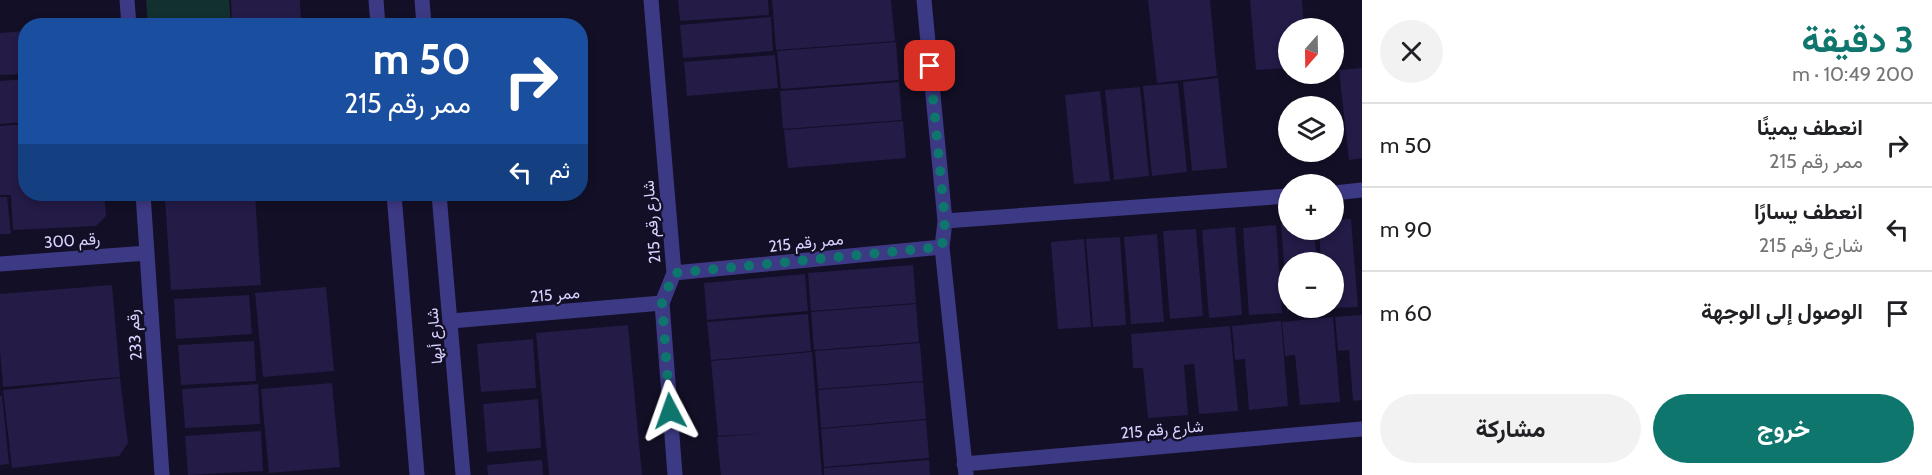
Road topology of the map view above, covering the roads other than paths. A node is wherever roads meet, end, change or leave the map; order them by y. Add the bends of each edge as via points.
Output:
1 (127, 0) edge
2 (376, 0) edge
3 (422, 0) edge
4 (651, 0) edge
5 (924, 0) edge
6 (128, 18) edge
7 (377, 18) edge
8 (423, 18) edge
9 (1362, 190) edge
10 (1344, 191) edge
11 (1278, 197) edge
12 (143, 201) edge
13 (395, 201) edge
14 (440, 201) edge
15 (945, 221) junction
16 (942, 247) junction
17 (147, 252) junction
18 (0, 264) edge
19 (674, 273) junction
20 (662, 303) junction
21 (451, 321) junction
22 (1362, 429) edge
23 (965, 470) edge
24 (157, 475) edge
25 (417, 475) edge
26 (464, 475) edge
27 (675, 475) edge

1 - 6 street
2 - 7 street
3 - 8 street
4 - 19 street, شارع رقم 215
5 - 15 street, شارع رقم 215
9 - 10 street
11 - 15 street
12 - 17 street, رقم 233
13 - 25 street, شارع أبها
14 - 21 street, شارع أبها
15 - 16 street, شارع رقم 215
16 - 19 street, ممر رقم 215
16 - 23 street, شارع رقم 215
17 - 18 street, رقم 300
17 - 24 street, رقم 233
19 - 20 street, شارع رقم 215
20 - 21 street, ممر 215
20 - 27 street, شارع رقم 215
21 - 26 street, شارع أبها
22 - 23 street, شارع رقم 215

